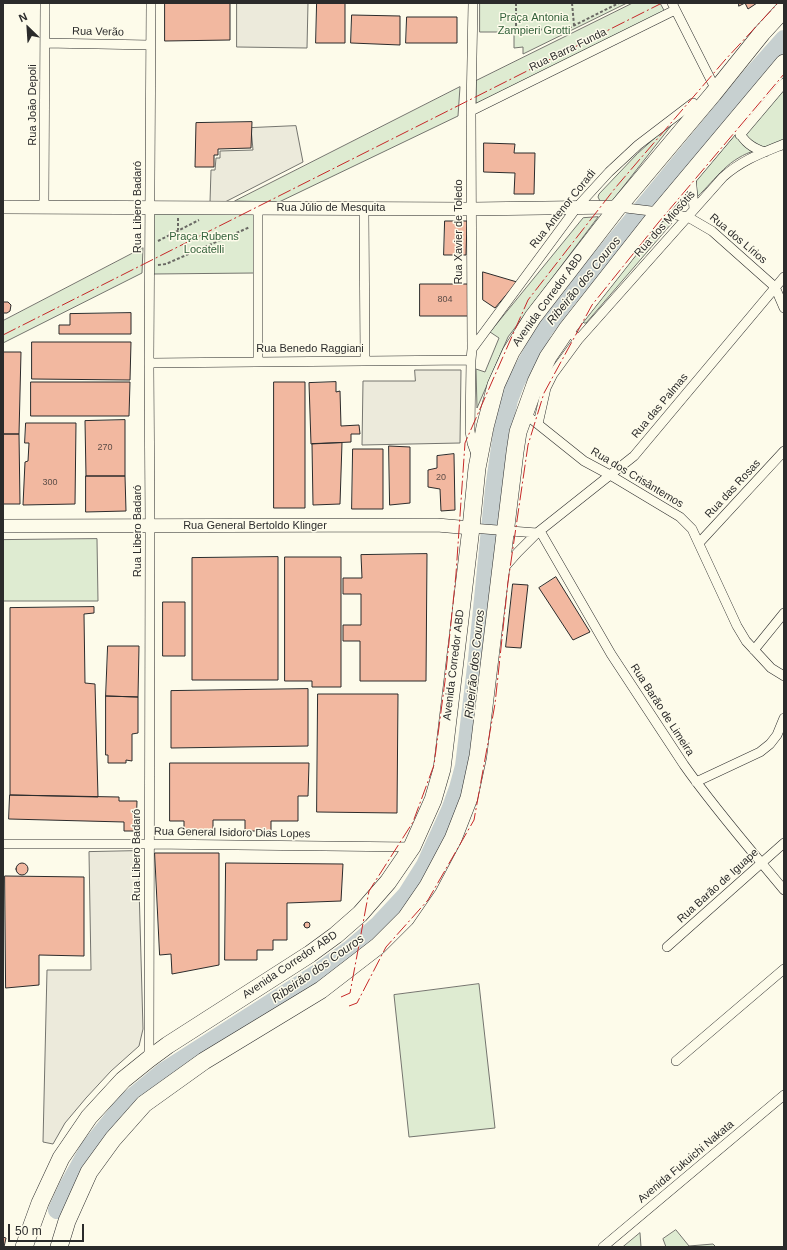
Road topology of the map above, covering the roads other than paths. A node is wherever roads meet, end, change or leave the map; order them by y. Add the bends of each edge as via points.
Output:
1 (45, 3) edge
2 (151, 3) edge
3 (473, 3) edge
4 (673, 7) edge
5 (784, 9) edge
6 (45, 43) junction
7 (150, 45) junction
8 (784, 64) edge
9 (784, 82) edge
10 (716, 90) junction
11 (692, 103) dead end
12 (471, 111) junction
13 (760, 111) junction
14 (737, 126) junction
15 (784, 144) edge
16 (765, 152) junction
17 (691, 173) junction
18 (3, 207) edge
19 (44, 207) junction
20 (149, 207) junction
21 (577, 207) junction
22 (258, 208) junction
23 (622, 208) junction
24 (364, 209) junction
25 (471, 209) junction
26 (694, 209) junction
27 (654, 211) junction
28 (688, 217) junction
29 (784, 278) edge
30 (775, 287) junction
31 (784, 308) edge
32 (572, 335) junction
33 (472, 349) junction
34 (471, 360) junction
35 (365, 361) junction
36 (258, 362) junction
37 (149, 363) junction
38 (524, 413) junction
39 (538, 424) junction
40 (784, 451) edge
41 (478, 461) junction
42 (610, 474) junction
43 (3, 526) edge
44 (150, 526) junction
45 (475, 528) junction
46 (502, 530) junction
47 (538, 532) junction
48 (699, 543) junction
49 (500, 573) junction
50 (784, 613) edge
51 (754, 650) junction
52 (784, 676) edge
53 (784, 718) edge
54 (696, 782) junction
55 (784, 843) edge
56 (3, 844) edge
57 (149, 844) junction
58 (412, 847) junction
59 (761, 863) junction
60 (784, 890) edge
61 (667, 947) dead end
62 (784, 969) edge
63 (149, 1059) junction
64 (676, 1061) dead end
65 (784, 1095) edge
66 (24, 1247) edge
67 (59, 1247) edge
68 (602, 1247) edge

1 - 6 street, Rua João Depoli
2 - 7 street, Rua Libero Badaró
3 - 12 street, Rua Xavier de Toledo
4 - 10 street
4 - 12 street, Rua Barra Funda
5 - 10 highway, Avenida Corredor ABD
6 - 7 street, Rua Verão
6 - 19 street, Rua João Depoli
7 - 20 street, Rua Libero Badaró
8 - 14 highway
9 - 13 street
10 - 23 highway, Avenida Corredor ABD
11 - 21 street, Rua Antenor Coradi via 638,145
12 - 25 street, Rua Xavier de Toledo
13 - 14 street
13 - 14 street
14 - 16 street via 745,142 754,149
14 - 17 highway
15 - 16 street, Rua dos Miosótis
16 - 26 street, Rua dos Miosótis via 733,168
17 - 26 street
17 - 27 highway
18 - 19 street, Rua Júlio de Mesquita
19 - 20 street, Rua Júlio de Mesquita
20 - 22 street, Rua Júlio de Mesquita
20 - 37 street, Rua Libero Badaró
21 - 23 street, Rua Júlio de Mesquita
21 - 25 street, Rua Júlio de Mesquita
21 - 33 street, Rua Antenor Coradi
22 - 24 street, Rua Júlio de Mesquita
22 - 36 street
23 - 27 street, Rua Júlio de Mesquita
23 - 41 highway, Avenida Corredor ABD via 533,317 511,352 496,385
24 - 25 street, Rua Júlio de Mesquita
24 - 35 street
25 - 33 street, Rua Xavier de Toledo
26 - 28 street, Rua dos Miosótis
27 - 28 street, Rua dos Lírios
27 - 32 highway
28 - 30 street, Rua dos Lírios via 712,231
28 - 32 street, Rua dos Miosótis
29 - 30 street, Rua das Palmas
30 - 31 street, Rua dos Lírios
30 - 42 street, Rua das Palmas via 634,456
32 - 38 highway via 548,357
32 - 39 street, Rua dos Miosótis via 550,381
33 - 34 street, Rua Xavier de Toledo
34 - 35 street, Rua Benedo Raggiani
34 - 41 street, Rua Xavier de Toledo via 470,431
35 - 36 street, Rua Benedo Raggiani
36 - 37 street, Rua Benedo Raggiani
37 - 44 street, Rua Libero Badaró
38 - 39 street, Rua dos Crisântemos
38 - 46 highway via 518,432
39 - 42 street, Rua dos Crisântemos via 584,461
40 - 48 street, Rua das Rosas
41 - 45 highway, Avenida Corredor ABD
42 - 47 street, Rua das Palmas
42 - 48 street, Rua dos Crisântemos via 680,517 692,529
43 - 44 street, Rua General Bertoldo Klinger
44 - 45 street, Rua General Bertoldo Klinger via 437,525
44 - 57 street, Rua Libero Badaró
45 - 46 street, Rua General Bertoldo Klinger
45 - 58 highway, Avenida Corredor ABD via 442,769 433,800
46 - 47 street
46 - 49 highway
47 - 49 street, Rua das Palmas
47 - 54 street, Rua Barão de Limeira via 611,654
48 - 51 street, Rua dos Crisântemos via 737,626
49 - 67 highway via 478,756 469,798 453,839 428,886 406,918 378,946 326,986 204,1061 144,1104 113,1139 89,1172
50 - 51 street
51 - 52 street, Rua dos Crisântemos via 771,668
53 - 54 street via 777,735 760,752
54 - 59 street, Rua Barão de Limeira
55 - 59 street, Rua Barão de Iguape
56 - 57 street, Rua General Isidoro Dias Lopes
57 - 58 street, Rua General Isidoro Dias Lopes
57 - 63 street, Rua Libero Badaró
58 - 63 highway, Avenida Corredor ABD via 388,882 360,914 336,935
59 - 60 street, Rua Barão de Limeira
59 - 61 street, Rua Barão de Iguape
62 - 64 street
63 - 66 highway, Avenida Corredor ABD via 123,1080 89,1117 61,1158 40,1203
65 - 68 street, Avenida Fukuichi Nakata

